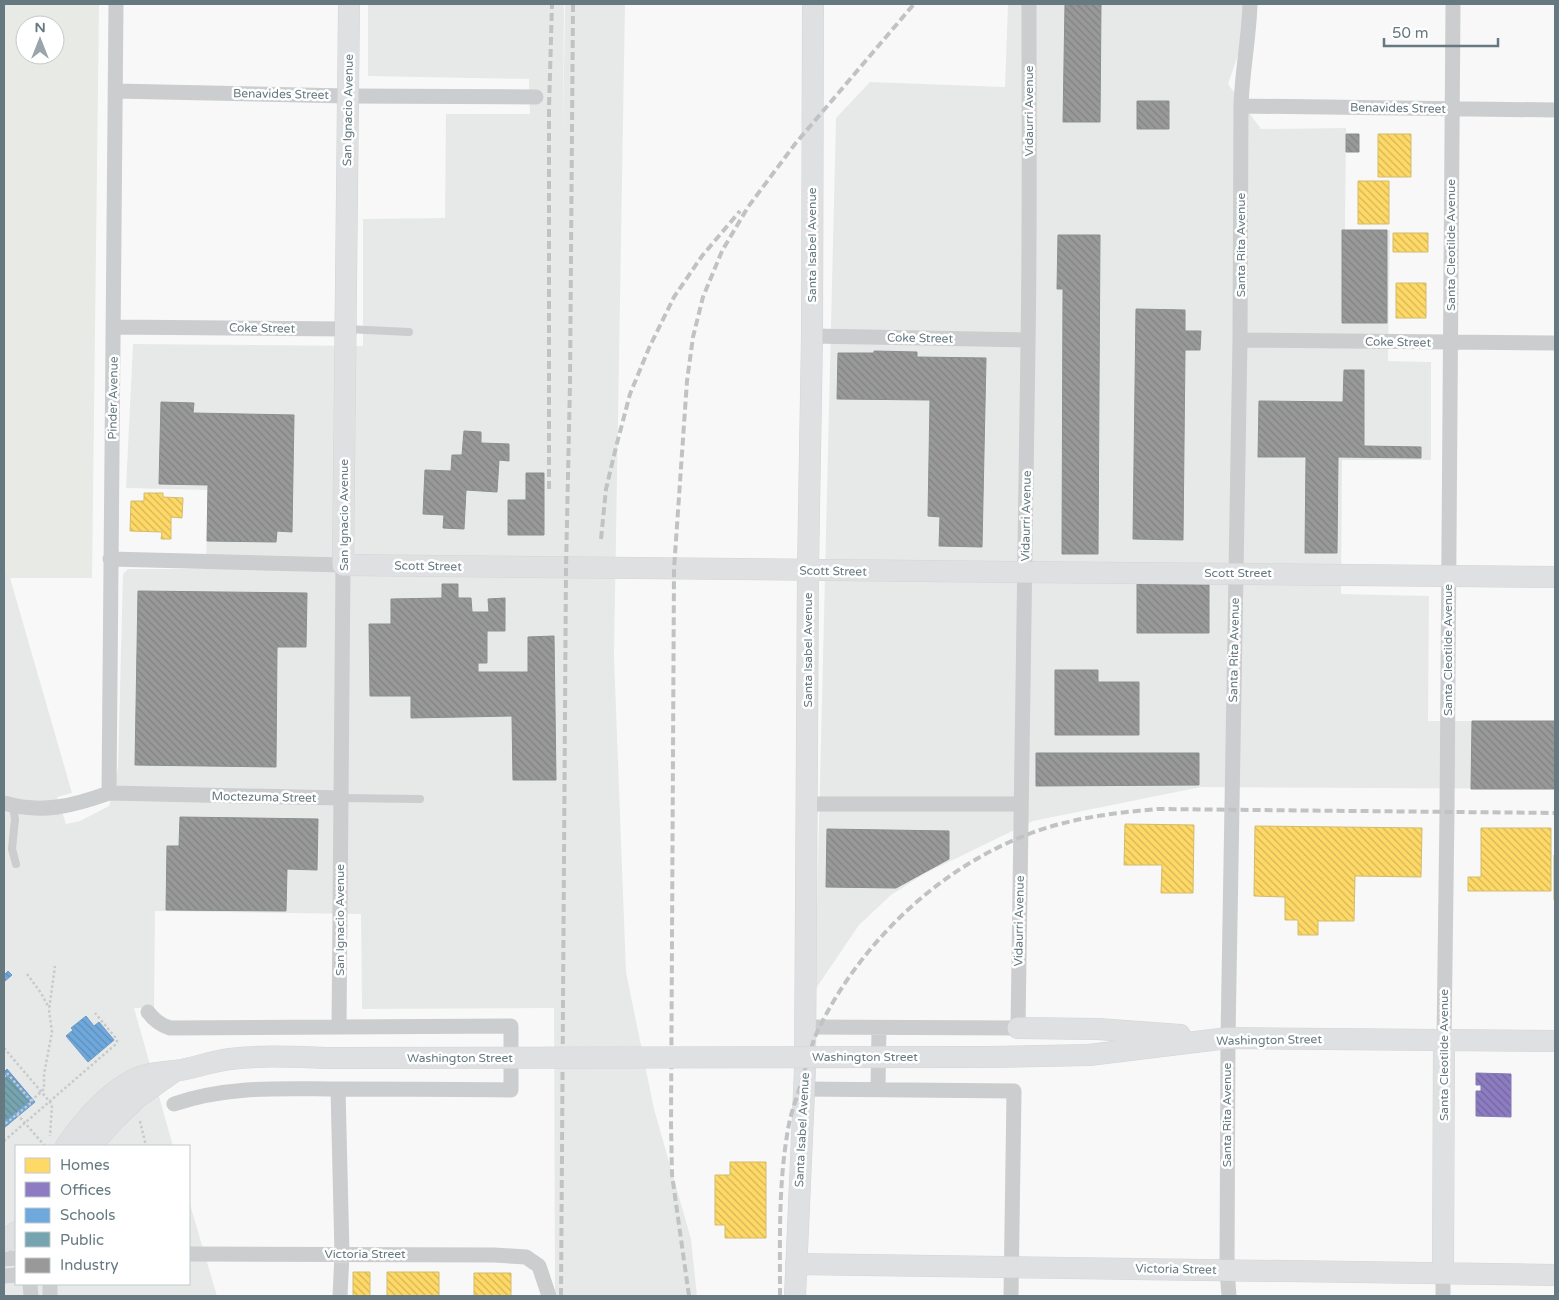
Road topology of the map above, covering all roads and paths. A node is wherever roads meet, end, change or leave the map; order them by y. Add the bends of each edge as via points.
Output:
1 (116, 4) edge
2 (348, 4) edge
3 (812, 4) edge
4 (1029, 4) edge
5 (1250, 4) edge
6 (1453, 4) edge
7 (115, 90) junction
8 (348, 96) junction
9 (536, 97) dead end
10 (1241, 106) junction
11 (1452, 108) junction
12 (1555, 110) edge
13 (114, 327) junction
14 (345, 329) junction
15 (409, 332) dead end
16 (812, 336) junction
17 (1028, 340) junction
18 (1240, 340) junction
19 (1450, 342) junction
20 (1555, 343) edge
21 (110, 559) junction
22 (343, 565) junction
23 (808, 570) junction
24 (1025, 573) junction
25 (1235, 573) junction
26 (1448, 576) junction
27 (1555, 577) edge
28 (109, 793) junction
29 (341, 798) junction
30 (420, 800) dead end
31 (807, 804) junction
32 (1020, 804) junction
33 (9, 805) edge
34 (16, 864) dead end
35 (55, 966) dead end
36 (27, 974) dead end
37 (49, 1010) junction
38 (148, 1012) dead end
39 (95, 1013) dead end
40 (340, 1027) junction
41 (805, 1027) junction
42 (879, 1028) junction
43 (1018, 1028) junction
44 (1228, 1038) junction
45 (1444, 1040) junction
46 (1555, 1041) edge
47 (4, 1048) edge
48 (175, 1071) junction
49 (4, 1076) edge
50 (338, 1089) junction
51 (805, 1089) junction
52 (878, 1089) junction
53 (41, 1093) junction
54 (31, 1101) junction
55 (50, 1102) junction
56 (174, 1104) dead end
57 (17, 1114) junction
58 (140, 1114) dead end
59 (4, 1122) edge
60 (25, 1123) junction
61 (4, 1141) edge
62 (45, 1145) edge
63 (46, 1145) edge
64 (67, 1145) edge
65 (93, 1145) edge
66 (146, 1145) edge
67 (15, 1233) edge
68 (4, 1242) edge
69 (190, 1254) edge
70 (342, 1254) junction
71 (796, 1264) junction
72 (1011, 1267) junction
73 (1227, 1270) junction
74 (1443, 1273) junction
75 (1555, 1275) edge
76 (340, 1296) edge
77 (549, 1296) edge
78 (795, 1296) edge
79 (1011, 1296) edge
80 (1228, 1296) edge
81 (1443, 1296) edge

1 - 7 street, Pinder Avenue
2 - 8 main road, San Ignacio Avenue
3 - 16 main road, Santa Isabel Avenue
4 - 17 street, Vidaurri Avenue
5 - 10 street, Santa Rita Avenue
6 - 11 street, Santa Cleotilde Avenue
7 - 8 street, Benavides Street
7 - 13 street, Pinder Avenue
8 - 9 street, Benavides Street
8 - 14 main road, San Ignacio Avenue
10 - 11 street, Benavides Street
10 - 18 street, Santa Rita Avenue
11 - 12 street, Benavides Street
11 - 19 street, Santa Cleotilde Avenue
13 - 14 street, Coke Street
13 - 21 street, Pinder Avenue
14 - 15 lane, Coke Street
14 - 22 main road, San Ignacio Avenue
16 - 17 street, Coke Street
16 - 23 main road, Santa Isabel Avenue
17 - 24 street, Vidaurri Avenue
18 - 19 street, Coke Street
18 - 25 street, Santa Rita Avenue
19 - 20 street, Coke Street
19 - 26 street, Santa Cleotilde Avenue
21 - 22 street, Scott Street
21 - 28 street, Pinder Avenue
22 - 23 main road, Scott Street
22 - 29 street, San Ignacio Avenue
23 - 24 main road, Scott Street
23 - 31 main road, Santa Isabel Avenue
24 - 25 main road, Scott Street
24 - 32 street, Vidaurri Avenue
25 - 26 main road, Scott Street
25 - 44 street, Santa Rita Avenue
26 - 27 main road, Scott Street
26 - 45 street, Santa Cleotilde Avenue
28 - 29 street, Moctezuma Street
28 - 33 street via 62,806 29,808
29 - 30 lane, Moctezuma Street
29 - 40 street, San Ignacio Avenue
31 - 32 street
31 - 41 main road, Santa Isabel Avenue
32 - 43 street, Vidaurri Avenue
33 - 34 lane via 15,819 12,849
35 - 37 path
36 - 37 path
37 - 53 path via 52,1032
38 - 40 street via 161,1026 170,1028
39 - 55 path via 115,1037 116,1044
40 - 50 street via 511,1026 511,1090
41 - 42 street
41 - 51 main road, Santa Isabel Avenue
42 - 43 street
42 - 52 street
43 - 44 main road via 1098,1028
44 - 45 main road, Washington Street
44 - 48 main road, Washington Street, bridge via 1089,1055 259,1057 228,1059
44 - 73 street, Santa Rita Avenue
45 - 46 main road, Washington Street
45 - 74 main road, Santa Cleotilde Avenue
47 - 53 path
48 - 64 main road, Washington Street via 151,1073 117,1090
48 - 65 main road via 138,1097
49 - 54 path via 8,1073
50 - 56 street via 267,1088 217,1092
50 - 70 street
51 - 52 street
51 - 71 main road, Santa Isabel Avenue
52 - 72 street via 1014,1090
53 - 54 path
53 - 55 path
54 - 57 path
55 - 60 path
55 - 63 path via 51,1130
57 - 59 path via 6,1124
57 - 60 path
58 - 66 path
60 - 61 path
60 - 62 path
67 - 68 main road
69 - 70 street, Victoria Street
70 - 76 street
70 - 77 street, Victoria Street via 526,1257 539,1266
71 - 72 main road, Victoria Street
71 - 78 main road, Santa Isabel Avenue
72 - 73 main road, Victoria Street
72 - 79 street
73 - 74 main road, Victoria Street
73 - 80 street, Santa Rita Avenue
74 - 75 main road, Victoria Street
74 - 81 street, Santa Cleotilde Avenue

